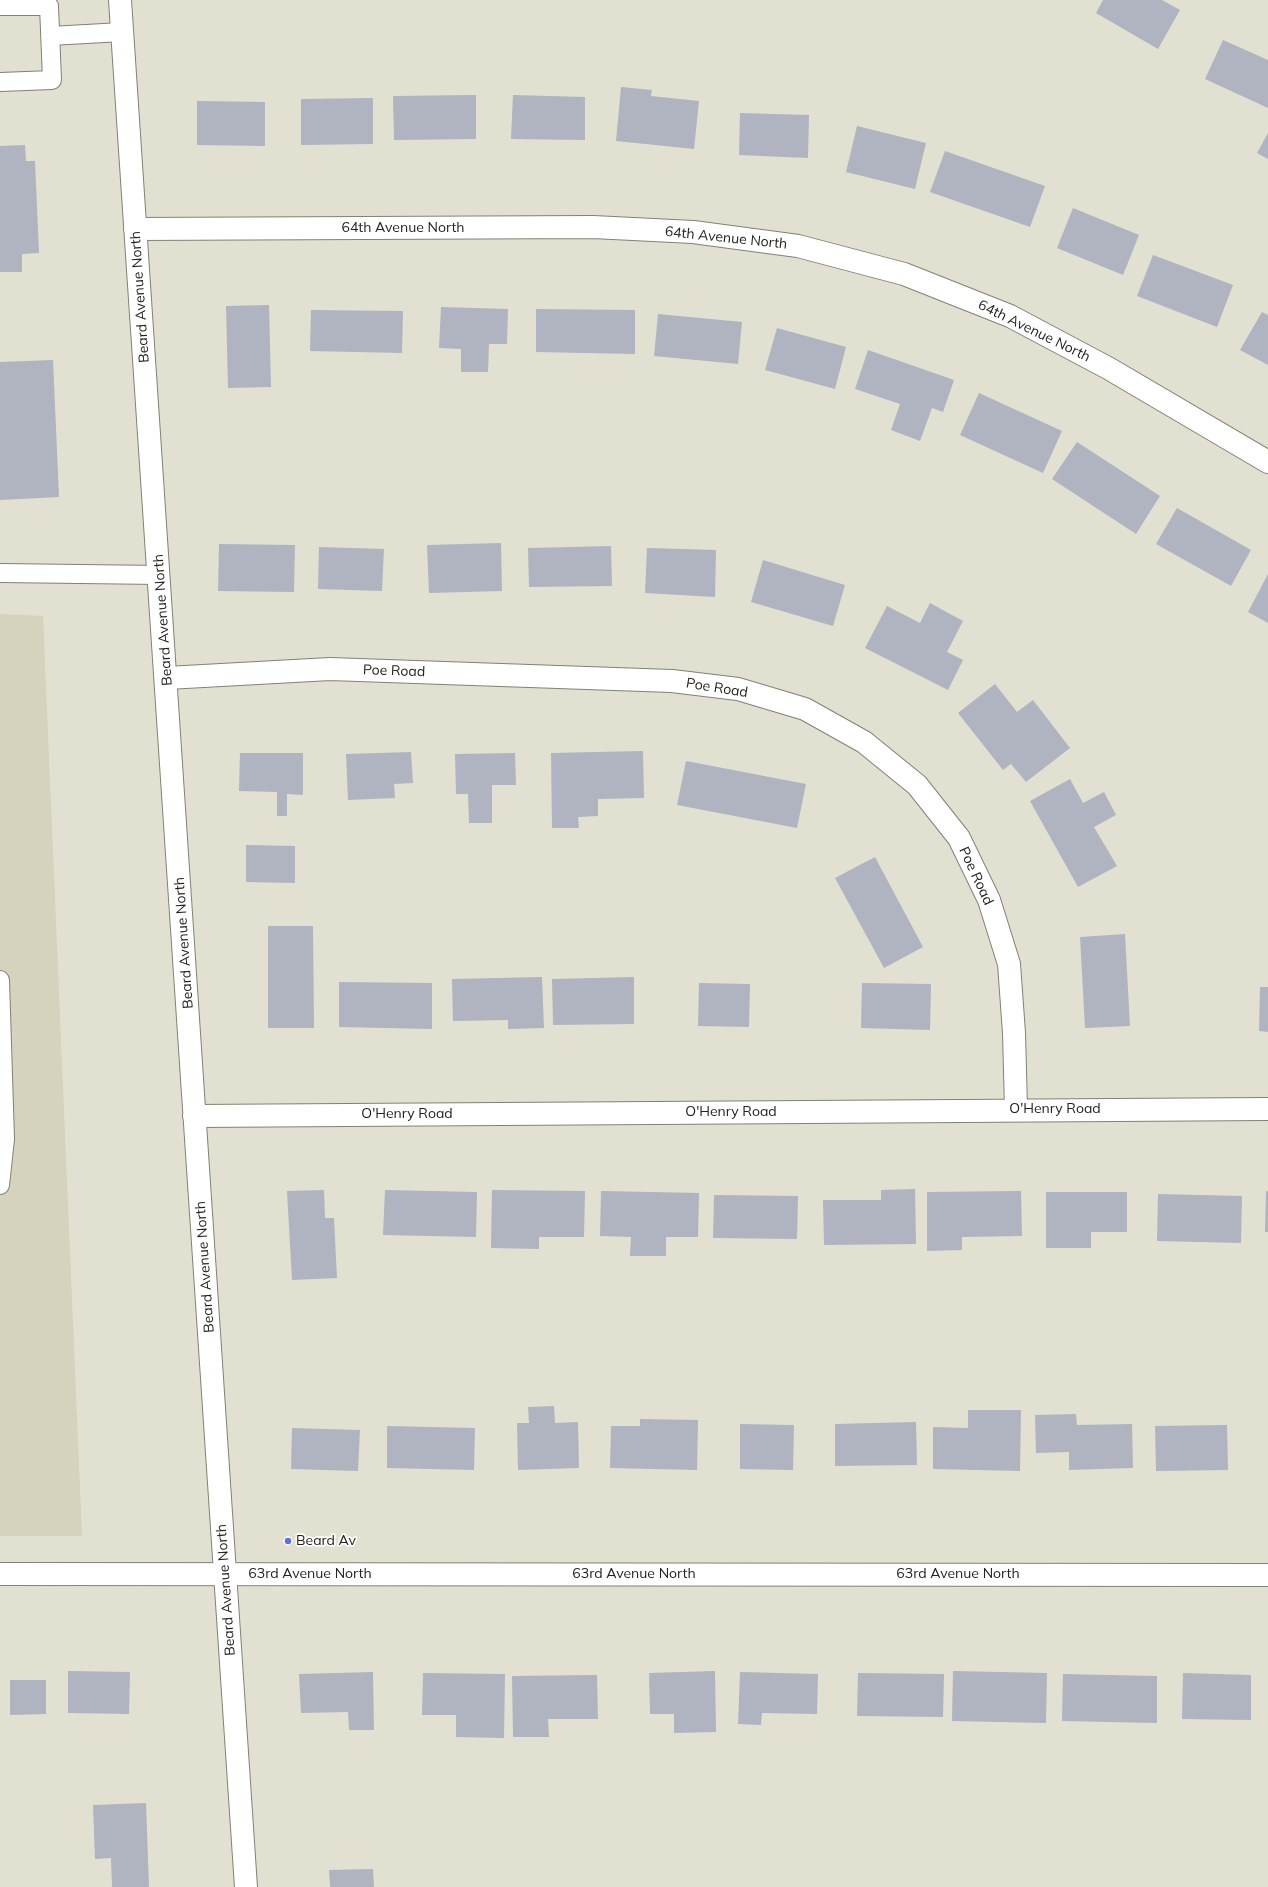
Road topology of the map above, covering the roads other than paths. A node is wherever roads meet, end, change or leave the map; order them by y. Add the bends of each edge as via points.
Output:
1 (120, 0) edge
2 (0, 6) edge
3 (122, 32) junction
4 (50, 36) junction
5 (0, 82) edge
6 (134, 229) junction
7 (1268, 462) edge
8 (0, 573) edge
9 (160, 575) junction
10 (167, 678) junction
11 (0, 980) edge
12 (1016, 1109) junction
13 (1268, 1109) edge
14 (194, 1116) junction
15 (0, 1185) edge
16 (0, 1574) edge
17 (225, 1574) junction
18 (1268, 1575) edge
19 (246, 1887) edge

1 - 3 street, Beard Avenue North
2 - 4 lane via 49,6
3 - 4 lane
3 - 6 street, Beard Avenue North
4 - 5 lane via 52,80
6 - 7 street, 64th Avenue North via 593,227 694,232 798,246 904,274 1010,316 1108,368
6 - 9 street, Beard Avenue North
8 - 9 lane
9 - 10 street, Beard Avenue North
10 - 12 street, Poe Road via 330,669 672,681 738,689 805,709 864,742 917,785 959,838 989,900 1009,964
10 - 14 street, Beard Avenue North
11 - 15 lane via 5,1139
12 - 13 street, O'Henry Road
12 - 14 street, O'Henry Road
14 - 17 street, Beard Avenue North
16 - 17 street, 63rd Avenue North
17 - 18 street, 63rd Avenue North
17 - 19 street, Beard Avenue North

